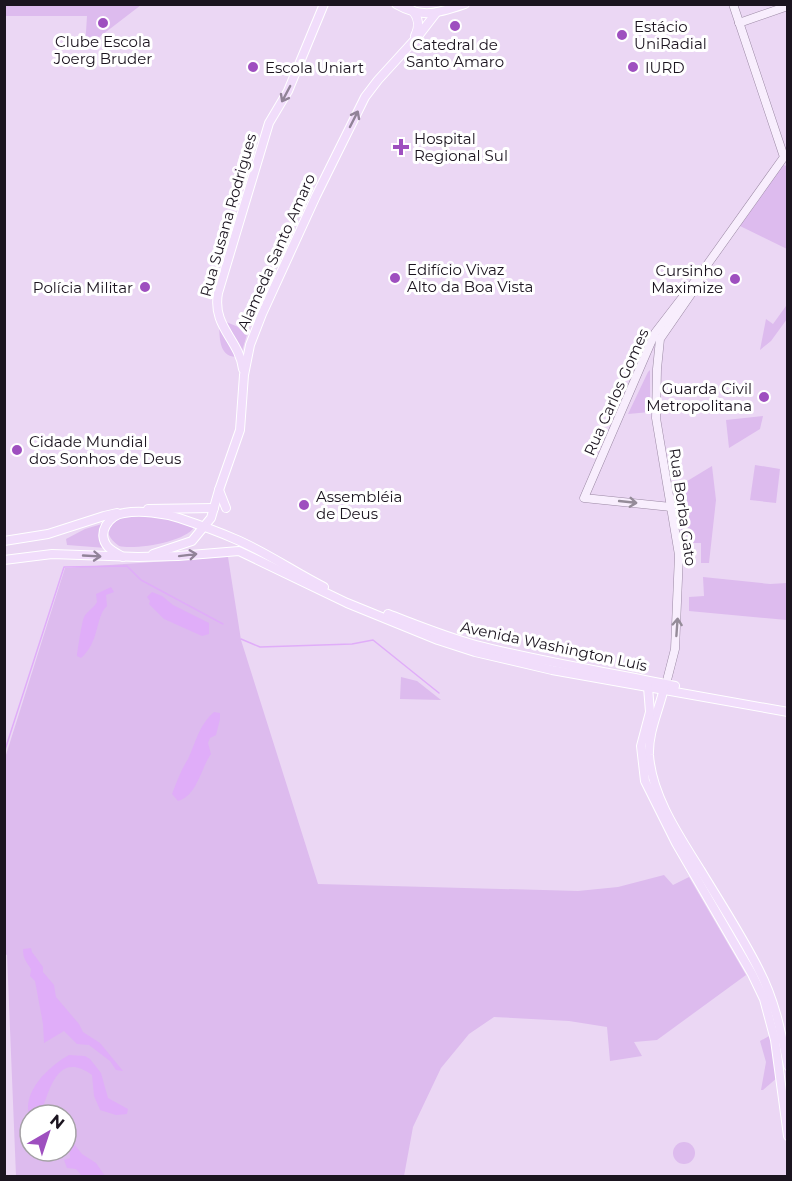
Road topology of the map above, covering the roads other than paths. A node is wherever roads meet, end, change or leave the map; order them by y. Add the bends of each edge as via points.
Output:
1 (324, 4) edge
2 (396, 4) edge
3 (404, 4) edge
4 (465, 4) edge
5 (733, 4) edge
6 (788, 6) edge
7 (415, 13) junction
8 (436, 13) junction
9 (740, 23) junction
10 (414, 40) junction
11 (657, 336) junction
12 (657, 369) junction
13 (639, 370) junction
14 (244, 375) junction
15 (219, 490) junction
16 (671, 507) junction
17 (162, 508) junction
18 (214, 508) junction
19 (226, 508) dead end
20 (123, 513) junction
21 (211, 518) junction
22 (204, 528) junction
23 (236, 539) junction
24 (4, 541) edge
25 (123, 557) junction
26 (138, 557) junction
27 (4, 560) edge
28 (648, 687) junction
29 (665, 687) junction
30 (684, 693) junction
31 (788, 707) edge
32 (788, 712) edge
33 (657, 714) junction
34 (788, 1066) edge
35 (788, 1136) edge

1 -> 14 main road, Rua Susana Rodrigues via 288,91 268,123 217,300 218,316 241,360
2 - 7 main road
3 - 7 main road
4 - 8 main road
5 - 9 street
6 - 9 street
7 - 8 main road
7 - 10 main road via 418,24
8 - 10 main road, Alameda Santo Amaro
9 - 11 street, Rua Carlos Gomes via 784,153 782,161
14 -> 10 main road, Alameda Santo Amaro via 262,314 355,118 373,86
11 - 12 street, Rua Carlos Gomes
11 - 13 street, Rua Carlos Gomes
12 - 13 street via 649,365
12 - 16 street, Rua Borba Gato via 656,418
13 -> 16 street, Rua Carlos Gomes via 584,498
14 - 15 main road, Alameda Santo Amaro via 240,430
15 - 17 main road via 208,502
15 - 18 main road, Alameda Santo Amaro
15 - 19 main road
29 -> 16 street, Rua Borba Gato via 675,649 679,585 680,555
17 - 18 main road
17 - 20 main road
18 - 21 main road, Alameda Santo Amaro
20 - 22 main road, Avenida Washington Luís via 177,518
20 - 24 main road via 48,534
20 - 25 main road via 112,518 103,533 108,547
21 - 22 main road, Alameda Santo Amaro
21 - 23 main road
22 - 23 main road, Avenida Washington Luís
22 - 26 main road, Alameda Santo Amaro via 185,544
23 - 29 main road, Avenida Washington Luís via 327,588 433,632
25 - 26 main road
27 -> 25 main road via 52,554
26 -> 28 main road, Avenida Washington Luís via 239,551 347,603 438,640 512,662
28 - 29 main road, Avenida Washington Luís
28 - 35 main road via 650,712 641,746 645,781 764,999 775,1040
29 - 30 main road, Avenida Washington Luís
29 - 31 main road, Avenida Washington Luís
29 - 33 main road
30 - 32 main road, Avenida Washington Luís
30 - 33 main road via 672,697
33 - 34 main road via 649,748 656,790 759,969 776,1009

